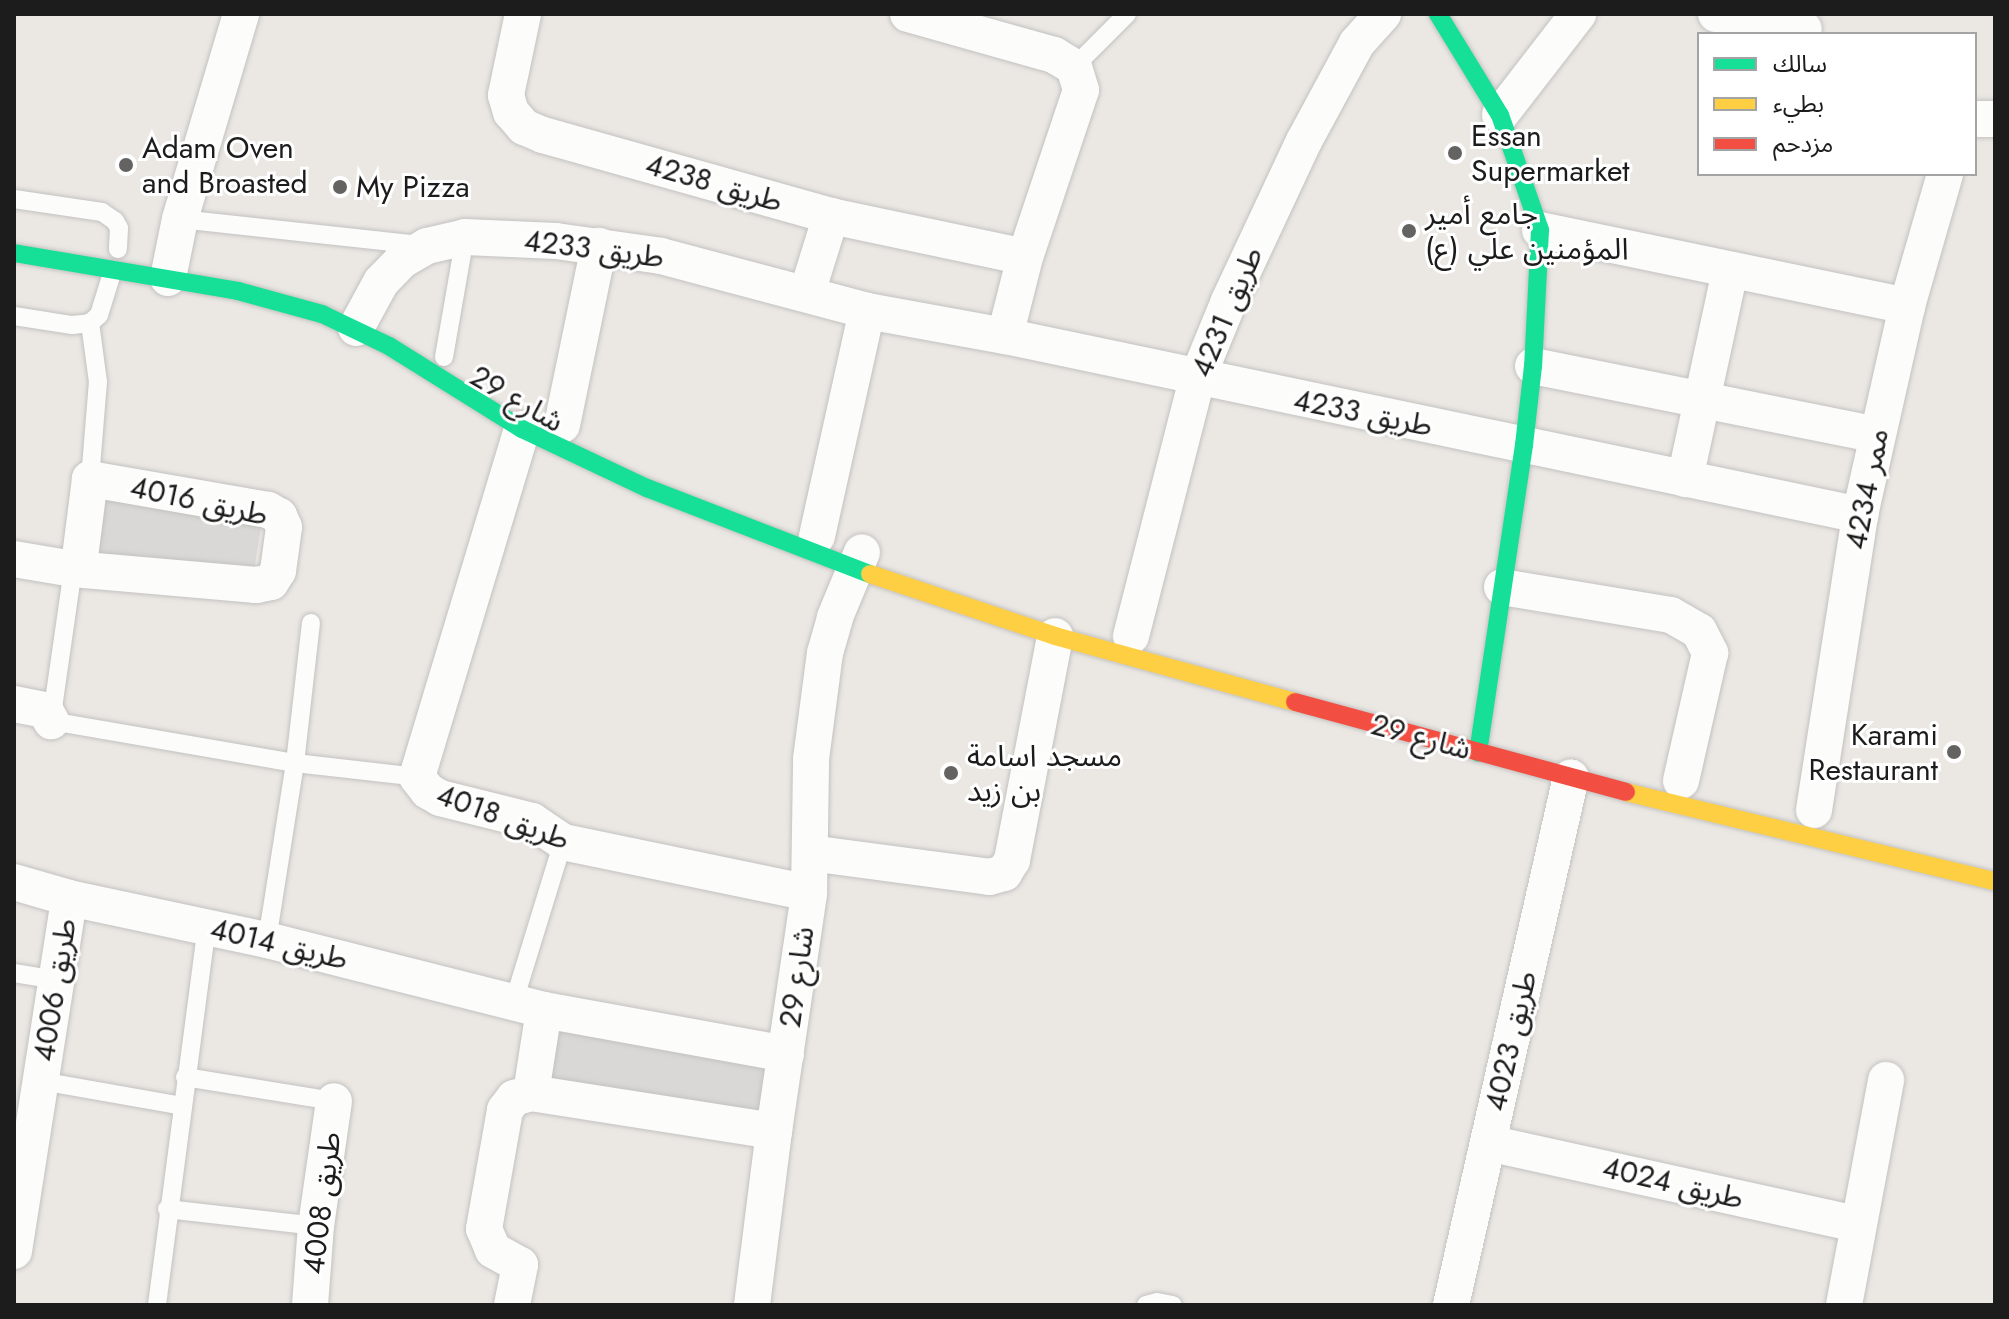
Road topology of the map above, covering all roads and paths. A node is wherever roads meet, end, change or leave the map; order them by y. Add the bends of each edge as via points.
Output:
1 (241, 14) edge
2 (523, 14) edge
3 (908, 14) edge
4 (1127, 14) edge
5 (1383, 14) edge
6 (1438, 14) edge
7 (1578, 14) edge
8 (1716, 14) edge
9 (1804, 29) dead end
10 (1074, 67) junction
11 (1500, 115) junction
12 (1944, 176) edge
13 (14, 199) edge
14 (831, 216) junction
15 (180, 219) junction
16 (1540, 230) junction
17 (465, 237) junction
18 (427, 246) junction
19 (599, 246) junction
20 (118, 248) dead end
21 (14, 253) edge
22 (1025, 257) junction
23 (171, 262) junction
24 (113, 270) junction
25 (1730, 271) junction
26 (807, 293) junction
27 (1907, 306) junction
28 (867, 311) junction
29 (364, 313) junction
30 (14, 316) edge
31 (90, 323) junction
32 (1005, 336) junction
33 (443, 356) dead end
34 (1533, 366) junction
35 (1197, 379) junction
36 (1700, 401) junction
37 (559, 428) junction
38 (1877, 435) junction
39 (1524, 445) junction
40 (90, 479) junction
41 (1685, 479) junction
42 (1860, 515) junction
43 (817, 536) junction
44 (14, 559) edge
45 (858, 560) junction
46 (73, 569) junction
47 (1502, 587) junction
48 (1029, 607) dead end
49 (311, 623) dead end
50 (1057, 626) junction
51 (1131, 636) dead end
52 (14, 704) edge
53 (51, 721) junction
54 (1478, 753) junction
55 (295, 763) junction
56 (417, 777) junction
57 (1571, 777) junction
58 (1681, 781) dead end
59 (1814, 810) dead end
60 (563, 842) junction
61 (810, 853) junction
62 (1995, 881) edge
63 (14, 882) edge
64 (809, 893) junction
65 (69, 898) junction
66 (207, 927) junction
67 (267, 940) junction
68 (14, 973) edge
69 (57, 980) junction
70 (529, 1005) junction
71 (786, 1054) junction
72 (185, 1077) junction
73 (1886, 1080) dead end
74 (41, 1081) junction
75 (531, 1093) junction
76 (334, 1101) joint
77 (183, 1106) junction
78 (774, 1131) junction
79 (1488, 1143) junction
80 (20, 1177) edge
81 (167, 1209) junction
82 (1857, 1224) junction
83 (316, 1226) junction
84 (14, 1251) edge
85 (157, 1305) edge
86 (310, 1305) edge
87 (512, 1305) edge
88 (752, 1305) edge
89 (1146, 1305) edge
90 (1173, 1305) edge
91 (1451, 1305) edge
92 (1844, 1305) edge

1 - 15 street
2 - 14 street, طريق 4238 via 506,95 524,127
3 - 10 street via 1054,55
4 - 10 lane
5 - 35 street, طريق 4231 via 1357,43 1304,141
6 - 11 street
7 - 11 street
8 - 9 street
10 - 22 street via 1081,90
11 - 16 street
12 - 27 street, ممر 4234
13 - 20 lane via 102,212 119,228
14 - 22 street, طريق 4238
14 - 26 street
15 - 18 lane
15 - 23 street
16 - 25 street
16 - 34 street
17 - 18 street, طريق 4233
17 - 19 street, طريق 4233
17 - 33 lane
18 - 29 street, طريق 4233 via 401,261 381,282
19 - 26 street, طريق 4233
19 - 37 street, طريق 4018
21 - 24 street, شارع 29
22 - 32 street
23 - 24 street, شارع 29
23 - 29 street, شارع 29 via 288,302
24 - 31 lane via 99,315
25 - 27 street
25 - 36 street
26 - 28 street, طريق 4233
27 - 38 street, ممر 4234
28 - 32 street, طريق 4233
28 - 43 street
29 - 37 street, شارع 29
30 - 31 lane
31 - 40 lane via 98,382
32 - 35 street, طريق 4233
34 - 36 street
34 - 39 street
35 - 39 street, طريق 4233
35 - 51 street, طريق 4231
36 - 38 street
36 - 41 street
37 - 43 street, شارع 29
37 - 45 street, شارع 29 via 647,488
37 - 56 street, طريق 4018
38 - 42 street, ممر 4234
39 - 41 street, طريق 4233
39 - 47 street
40 - 46 street, طريق 4016 via 80,557
40 - 46 street, طريق 4016 via 268,510 284,527 278,571 271,582 256,585
41 - 42 street, طريق 4233
42 - 59 street, ممر 4234
43 - 45 street, شارع 29
44 - 46 street, طريق 4016
45 - 48 street, شارع 29
45 - 50 street, شارع 29
45 - 61 street, شارع 29 via 825,653 811,759
46 - 53 lane
47 - 54 street
47 - 58 street via 1671,615 1699,631 1710,653
49 - 55 lane
50 - 54 street, شارع 29
50 - 61 street via 1012,860 1004,873 989,877
52 - 53 street via 45,710
53 - 55 lane
54 - 57 street, شارع 29
55 - 56 lane
55 - 67 lane
56 - 60 street, طريق 4018 via 440,798 532,821
57 - 62 street, شارع 29
57 - 79 street, طريق 4023
60 - 64 street, طريق 4018
60 - 70 lane
61 - 64 street, شارع 29
63 - 65 street, طريق 4014
64 - 71 street, شارع 29
65 - 66 street, طريق 4014
65 - 69 street, طريق 4006
66 - 67 street, طريق 4014
66 - 72 lane
67 - 70 street, طريق 4014
68 - 69 lane
69 - 74 street, طريق 4006
70 - 71 street, طريق 4014
70 - 75 street
71 - 78 street
72 - 76 lane
72 - 77 lane
73 - 82 street
74 - 77 lane
74 - 80 street, طريق 4006
75 - 78 street
75 - 87 street via 514,1098 505,1110 484,1229 493,1250 520,1265
76 - 83 street, طريق 4008
77 - 81 lane
78 - 88 street
79 - 82 street, طريق 4024
79 - 91 street, طريق 4023
80 - 84 street, طريق 4006
81 - 83 lane
81 - 85 lane
82 - 92 street
83 - 86 street, طريق 4008
89 - 90 lane

